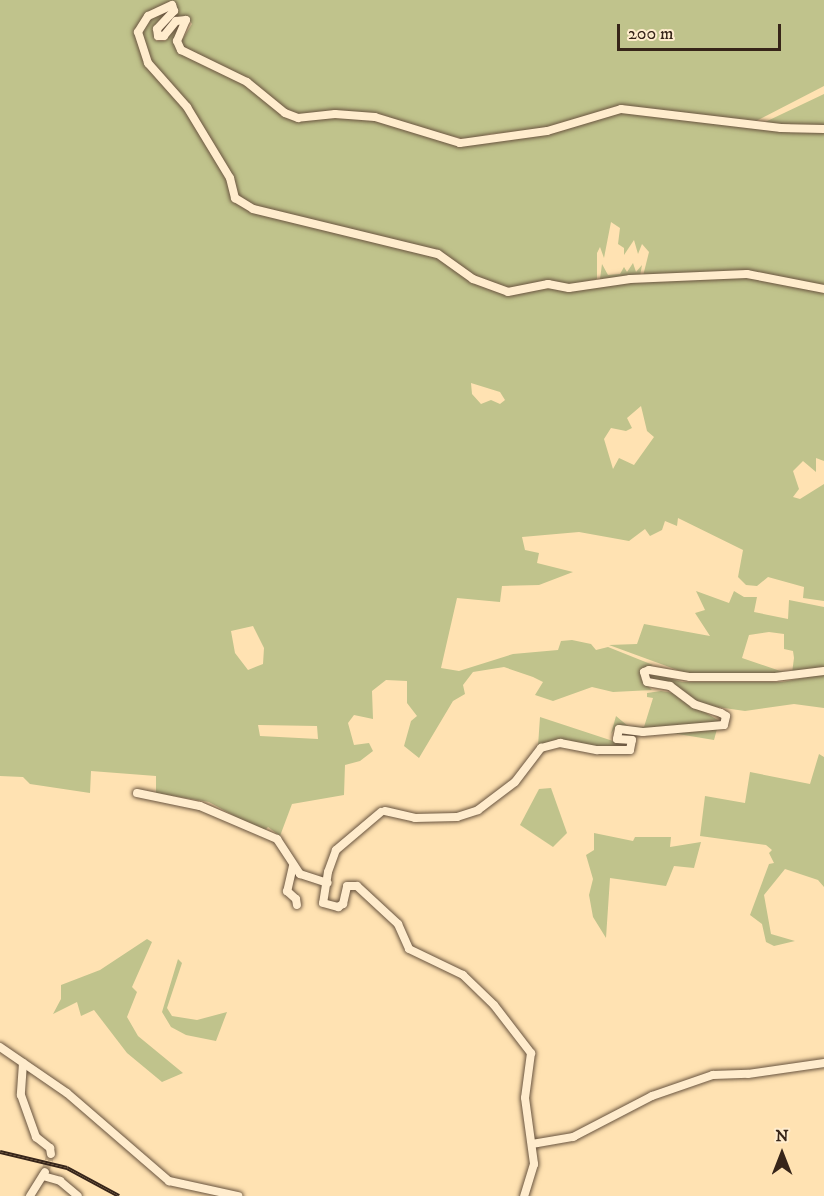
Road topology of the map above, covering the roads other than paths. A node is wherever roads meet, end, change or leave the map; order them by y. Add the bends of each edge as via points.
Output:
1 (824, 129) edge
2 (824, 289) edge
3 (824, 671) edge
4 (137, 793) dead end
5 (293, 863) junction
6 (328, 883) junction
7 (297, 905) dead end
8 (0, 1047) edge
9 (23, 1063) junction
10 (824, 1063) edge
11 (532, 1144) junction
12 (51, 1154) dead end
13 (191, 1188) junction
14 (30, 1196) edge
15 (78, 1196) edge
16 (202, 1196) edge
17 (238, 1196) edge
18 (524, 1196) edge

1 - 2 street via 781,128 621,109 547,131 460,143 375,117 335,114 298,118 285,113 247,82 181,50 177,41 186,20 176,21 164,36 158,36 157,29 174,11 172,5 148,16 138,32 148,63 187,107 230,178 235,198 253,209 438,254 480,283 508,292 548,284 569,288 608,281 747,274
3 - 6 street via 775,677 690,677 644,672 647,682 670,686 694,704 726,716 724,725 643,732 619,729 617,739 632,740 630,750 597,750 561,743 540,748 515,782 478,810 457,817 415,818 383,811 336,850
4 - 5 street via 193,804 277,839
5 - 6 street via 300,874
5 - 7 street via 287,890
6 - 11 street via 323,903 338,907 343,904 347,886 357,886 398,924 409,949 464,975 508,1022 531,1053 525,1098
8 - 9 street
9 - 12 street via 21,1095 36,1137 50,1148
9 - 13 street via 90,1111 153,1170
10 - 11 street via 713,1075 652,1096 573,1137
11 - 18 street via 534,1164
13 - 16 street via 190,1193
13 - 17 street
14 - 15 street via 44,1174

